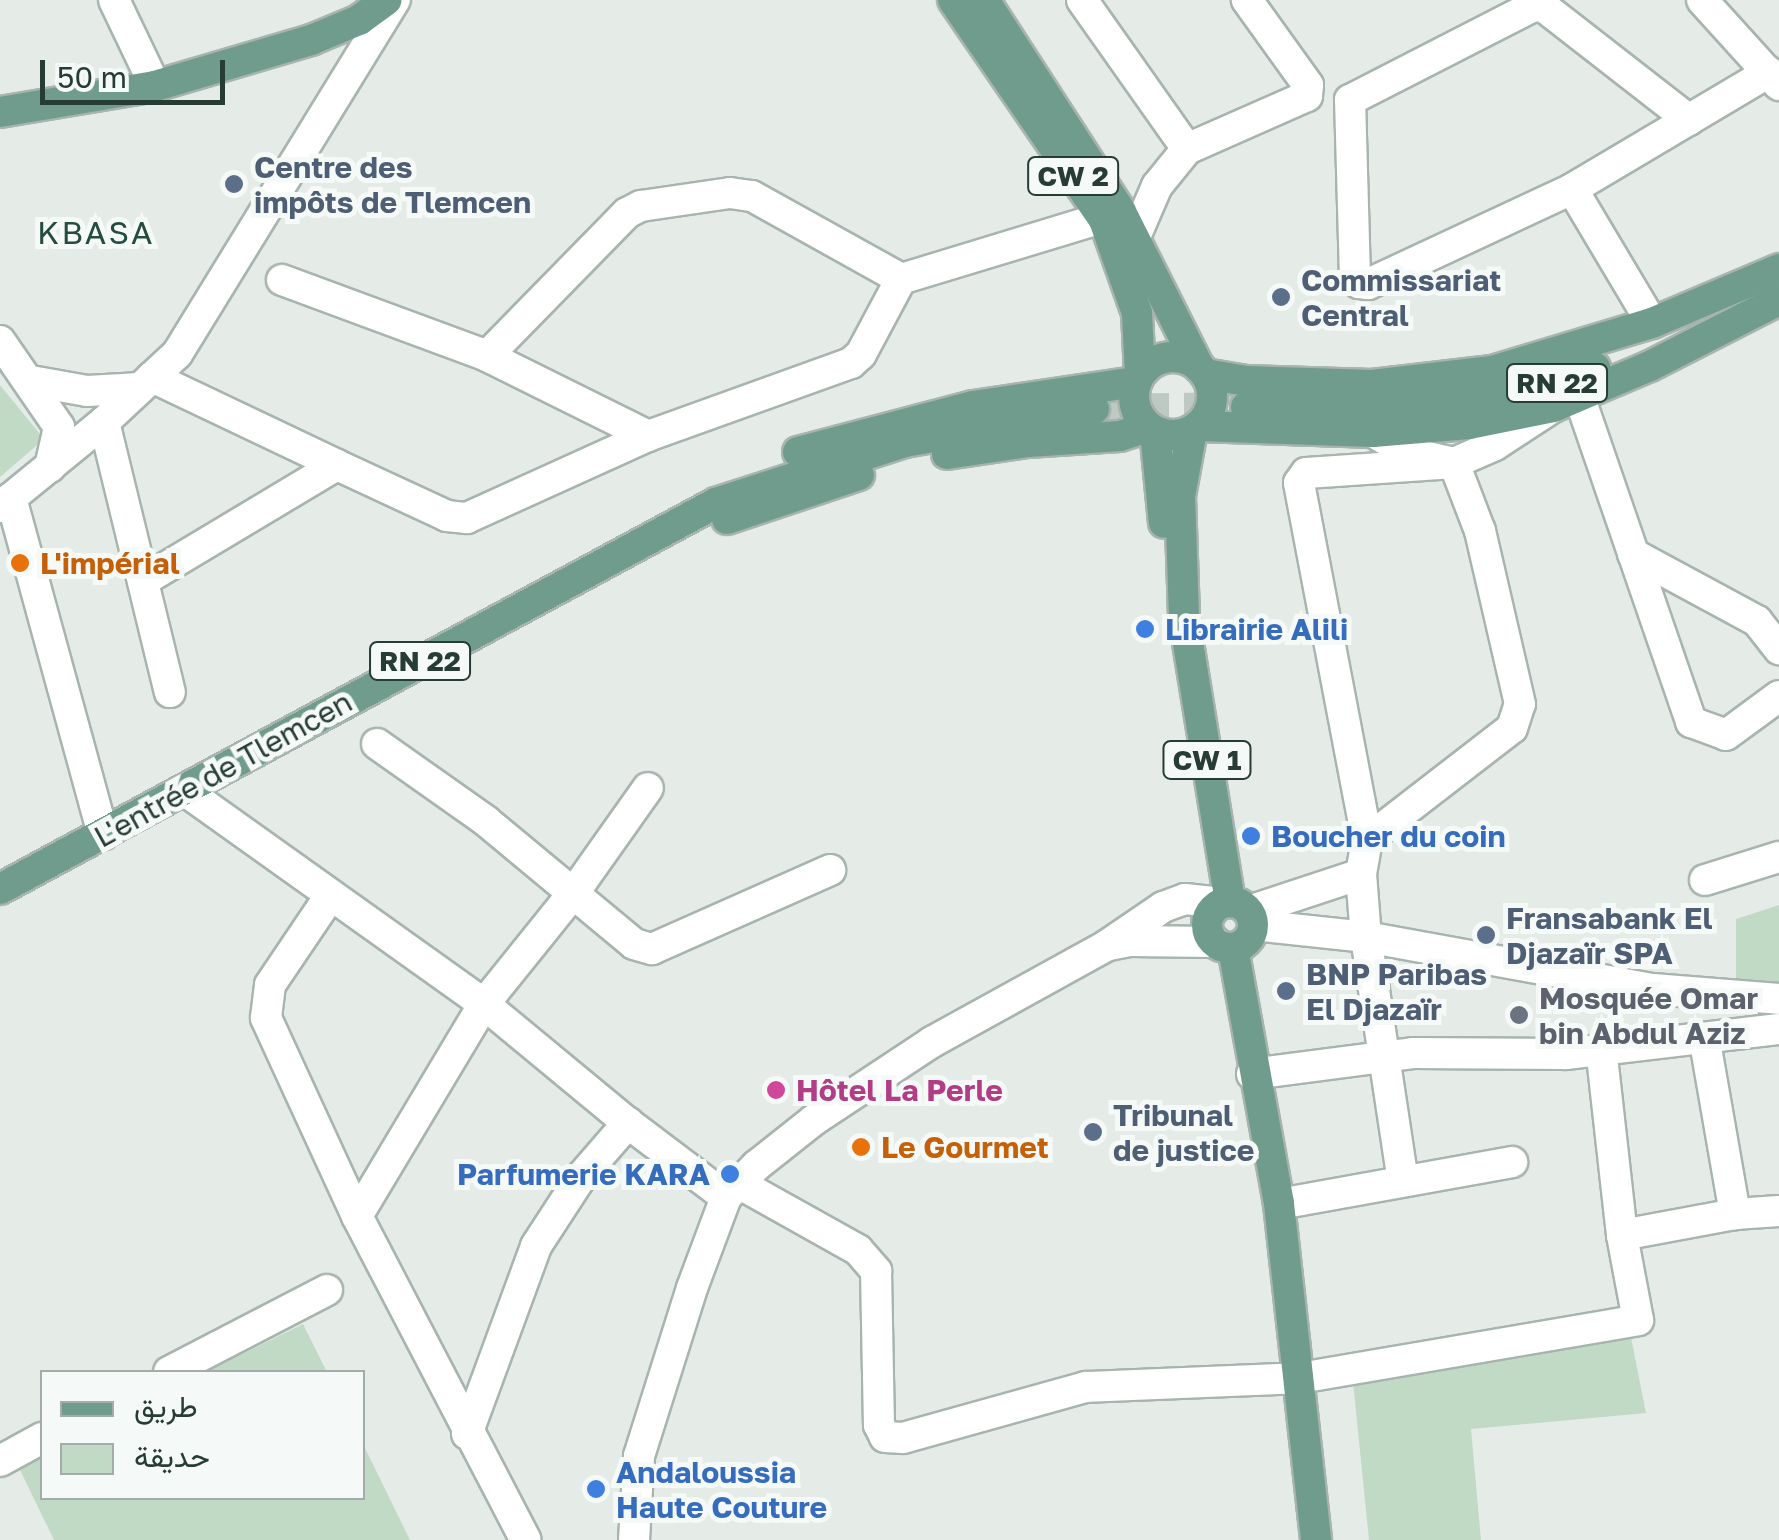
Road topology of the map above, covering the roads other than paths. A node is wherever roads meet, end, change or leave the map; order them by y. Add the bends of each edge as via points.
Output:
1 (114, 0) edge
2 (356, 0) edge
3 (387, 0) edge
4 (395, 0) edge
5 (953, 0) edge
6 (984, 0) edge
7 (1082, 0) edge
8 (1247, 0) edge
9 (1702, 0) edge
10 (312, 40) junction
11 (1774, 78) edge
12 (155, 86) junction
13 (0, 112) edge
14 (1689, 120) junction
15 (1188, 150) junction
16 (1572, 189) junction
17 (1114, 215) junction
18 (1779, 269) edge
19 (282, 280) dead end
20 (900, 280) junction
21 (1779, 283) edge
22 (1779, 300) edge
23 (1652, 323) junction
24 (0, 341) edge
25 (487, 356) junction
26 (1202, 370) junction
27 (1138, 378) junction
28 (31, 380) junction
29 (146, 383) junction
30 (1566, 402) junction
31 (1246, 408) tunnel mouth
32 (1094, 409) tunnel mouth
33 (104, 422) junction
34 (1195, 428) junction
35 (1151, 429) junction
36 (1373, 432) junction
37 (648, 436) junction
38 (1454, 463) junction
39 (337, 465) junction
40 (50, 467) junction
41 (5, 502) edge
42 (656, 532) junction
43 (1633, 554) junction
44 (143, 581) junction
45 (1184, 618) junction
46 (1779, 649) edge
47 (170, 692) dead end
48 (1779, 696) edge
49 (377, 744) dead end
50 (648, 788) dead end
51 (184, 790) junction
52 (102, 835) junction
53 (1366, 840) junction
54 (1779, 857) edge
55 (830, 870) dead end
56 (1362, 874) junction
57 (1705, 880) dead end
58 (0, 889) edge
59 (575, 891) junction
60 (330, 896) junction
61 (1234, 922) junction
62 (1366, 937) junction
63 (1106, 946) junction
64 (1779, 999) edge
65 (484, 1004) junction
66 (1779, 1029) edge
67 (1704, 1042) junction
68 (1601, 1049) junction
69 (1384, 1058) junction
70 (1252, 1074) junction
71 (628, 1123) junction
72 (1512, 1162) dead end
73 (1403, 1181) junction
74 (733, 1191) junction
75 (1279, 1204) junction
76 (1779, 1211) edge
77 (1735, 1214) junction
78 (357, 1216) junction
79 (1622, 1236) junction
80 (327, 1290) dead end
81 (173, 1370) edge
82 (1300, 1378) junction
83 (468, 1434) junction
84 (40, 1439) edge
85 (0, 1460) edge
86 (526, 1540) edge
87 (634, 1540) edge
88 (1316, 1540) edge

1 - 12 street
2 - 10 main road
3 - 10 main road
4 - 29 street via 177,354
5 - 17 main road, CW 2
6 - 17 main road, CW 2
7 - 15 street
8 - 15 street via 1308,85 1307,96
9 - 11 street
10 - 12 main road
11 - 14 street
12 - 13 main road
14 - 16 street
14 - 16 street via 1534,6 1350,100 1359,284
15 - 17 street via 1156,186
16 - 23 street
17 - 20 street
17 - 26 main road, CW 2
17 - 27 main road, CW 2 via 1137,313
18 - 23 main road
19 - 25 street
20 - 25 street via 752,196 641,206
20 - 37 street via 851,363
21 - 31 main road, RN 22 via 1668,338 1531,390 1412,408
22 - 30 main road
23 - 26 main road via 1492,371 1434,380 1311,385
24 - 28 street
25 - 37 street
26 - 27 main road via 1188,360 1162,358
26 - 34 main road via 1210,408
27 - 35 main road via 1134,402
27 - 42 main road, L'entrée de Tlemcen via 973,406 840,439 712,482 686,498
28 - 29 street via 87,390
28 - 40 street via 59,427
29 - 33 street
29 - 39 street
30 - 36 main road via 1469,424
30 - 38 street
30 - 43 street
32 - 42 main road, L'entrée de Tlemcen / RN 22 via 906,442 748,490
33 - 40 street
33 - 44 street
34 - 35 main road via 1180,435
34 - 36 main road
34 - 45 main road, CW 1 via 1180,496
35 - 42 main road, L'entrée de Tlemcen via 909,462 693,530
35 - 45 main road
36 - 38 street via 1409,453
37 - 39 street via 467,518 447,516
38 - 53 street via 1480,531 1520,704 1512,728
38 - 53 street via 1306,472 1298,482
39 - 44 street
40 - 41 street
41 - 52 street
42 - 51 main road, L'entrée de Tlemcen / RN 22
43 - 46 street via 1757,620
43 - 48 street via 1691,722 1726,735
44 - 47 street
45 - 61 main road, CW 1
49 - 59 street
50 - 59 street
51 - 52 main road, L'entrée de Tlemcen / RN 22
51 - 60 street
52 - 58 main road, L'entrée de Tlemcen / RN 22
53 - 56 street
54 - 57 street
55 - 59 street via 652,949 634,944
56 - 61 street
56 - 62 street
59 - 65 street
60 - 65 street
60 - 78 street via 270,985 266,1018
61 - 62 street
61 - 63 street
61 - 63 street via 1185,899
61 - 70 main road, CW 1
62 - 64 street via 1653,989
62 - 69 street
63 - 74 street via 932,1042 814,1120
65 - 71 street
65 - 78 street
66 - 67 street
67 - 68 street
67 - 77 street
68 - 69 street
68 - 79 street
69 - 70 street
69 - 73 street
70 - 75 main road, CW 1
71 - 74 street
71 - 83 street via 581,1177 536,1246
72 - 73 street
73 - 75 street
74 - 82 street via 858,1250 876,1271 879,1425 885,1437 902,1438 1086,1387
74 - 87 street via 692,1288 639,1456
75 - 82 main road, CW 1
76 - 77 street
77 - 79 street
78 - 83 street
79 - 82 street via 1638,1320
80 - 81 street
82 - 88 main road, CW 1
83 - 86 street
84 - 85 street

